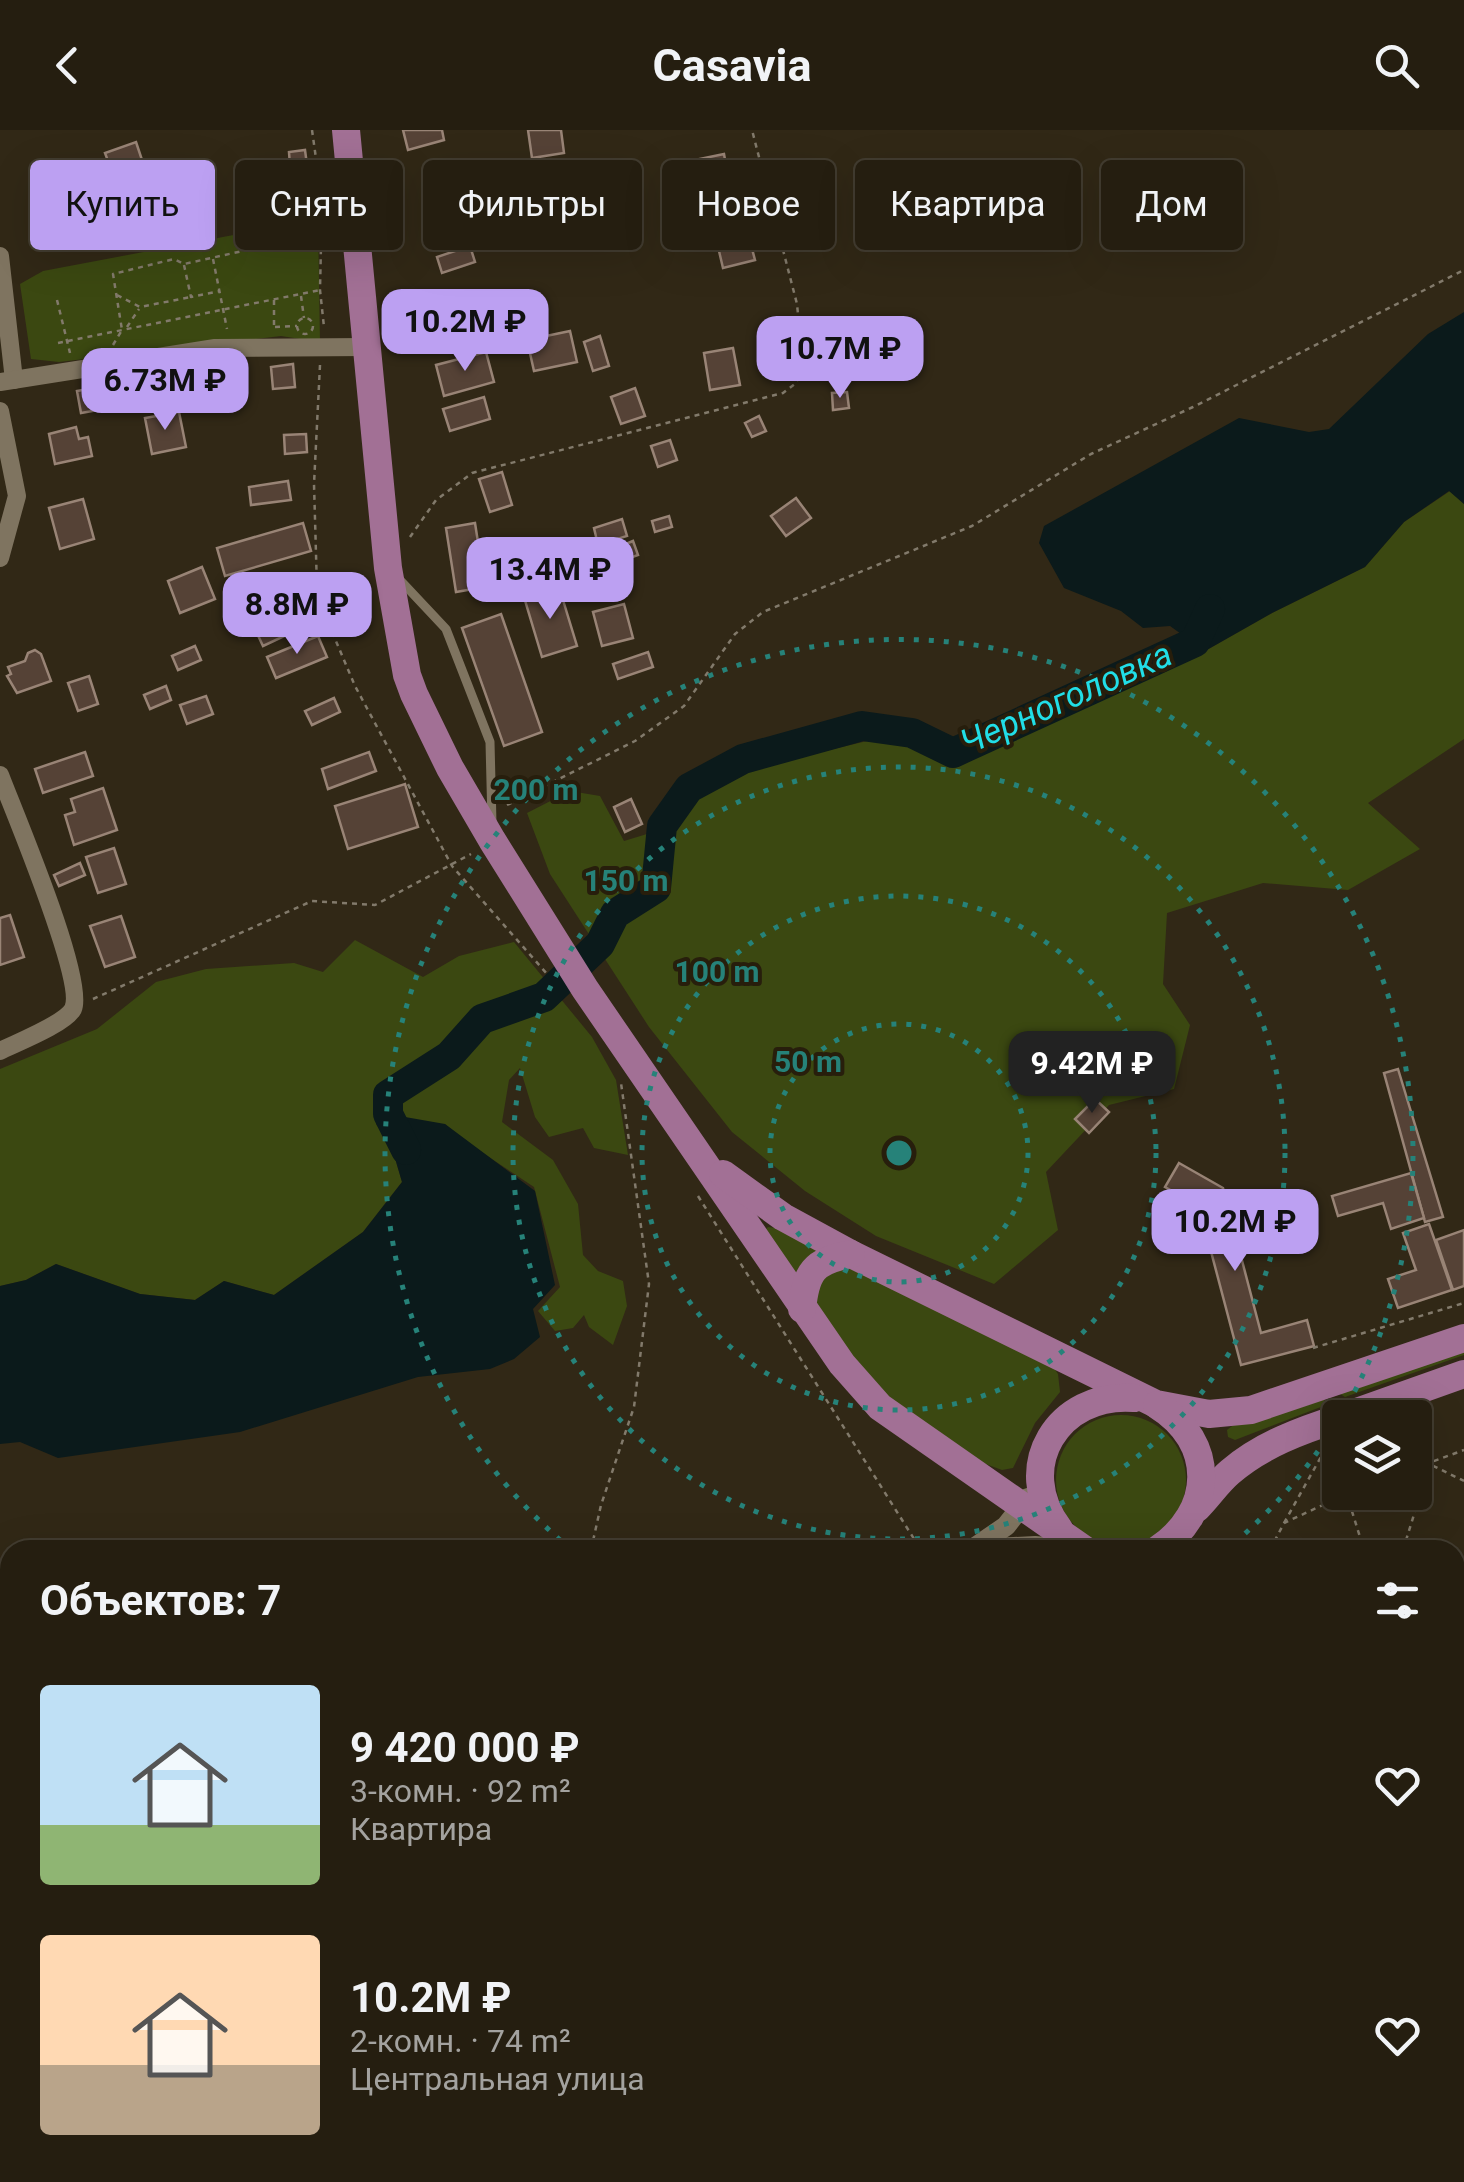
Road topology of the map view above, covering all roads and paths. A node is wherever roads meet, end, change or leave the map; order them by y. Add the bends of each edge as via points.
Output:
1 (346, 130) edge
2 (752, 130) edge
3 (244, 250) edge
4 (0, 256) edge
5 (213, 257) junction
6 (184, 264) junction
7 (1464, 270) edge
8 (320, 290) dead end
9 (220, 291) junction
10 (116, 294) junction
11 (301, 294) junction
12 (191, 297) junction
13 (274, 299) junction
14 (57, 300) dead end
15 (140, 307) junction
16 (223, 309) junction
17 (304, 319) junction
18 (325, 324) dead end
19 (298, 326) junction
20 (313, 326) junction
21 (274, 327) junction
22 (124, 329) junction
23 (68, 341) junction
24 (58, 342) dead end
25 (368, 347) junction
26 (231, 348) junction
27 (275, 348) junction
28 (101, 366) junction
29 (74, 369) junction
30 (7, 381) edge
31 (0, 411) edge
32 (0, 558) edge
33 (388, 568) junction
34 (0, 775) edge
35 (491, 811) junction
36 (492, 840) junction
37 (74, 1008) junction
38 (0, 1052) edge
39 (620, 1076) dead end
40 (699, 1153) junction
41 (851, 1254) junction
42 (1464, 1303) edge
43 (802, 1310) junction
44 (1464, 1338) edge
45 (1313, 1348) dead end
46 (1464, 1374) edge
47 (1400, 1400) edge
48 (1147, 1401) junction
49 (1322, 1427) edge
50 (1464, 1450) edge
51 (1322, 1452) edge
52 (1432, 1462) edge
53 (1432, 1464) edge
54 (1040, 1470) junction
55 (1464, 1481) edge
56 (1322, 1505) edge
57 (1023, 1507) junction
58 (1353, 1510) edge
59 (1415, 1510) edge
60 (898, 1512) dead end
61 (1284, 1523) junction
62 (1185, 1530) edge
63 (593, 1540) edge
64 (915, 1540) edge
65 (986, 1540) edge
66 (1068, 1540) edge
67 (1072, 1540) edge
68 (1275, 1540) edge
69 (1361, 1540) edge
70 (1406, 1540) edge

1 - 25 main road
2 - 33 path via 797,304 803,366 796,383 783,393 472,473 436,500
3 - 5 path
4 - 30 street
5 - 6 path
5 - 9 path
6 - 10 path via 174,260 113,274
6 - 12 path
7 - 35 path via 1091,454 972,526 763,612 734,634 684,706 634,740
8 - 11 path
9 - 12 path
9 - 16 path
10 - 15 path
10 - 22 path
11 - 13 path
11 - 17 path
12 - 15 path
13 - 16 path
13 - 21 path
14 - 23 path
15 - 22 path
16 - 22 path
16 - 26 path
17 - 19 path
17 - 20 path via 312,318
18 - 20 path
19 - 20 path via 299,334 314,332
19 - 21 path
21 - 27 path
22 - 23 path
22 - 28 path
23 - 24 path
23 - 29 path
25 - 27 street
25 - 33 main road
26 - 27 street
26 - 28 street
28 - 29 street
29 - 30 street
31 - 32 street via 17,496
33 - 35 lane via 446,629 490,742
33 - 36 main road via 407,675
34 - 37 street via 76,986
35 - 36 lane
36 - 37 path via 375,905 312,901
36 - 40 main road
37 - 38 street
39 - 63 path via 650,1284 634,1407
40 - 41 main road via 782,1217
40 - 43 main road
41 - 43 main road via 813,1270
41 - 48 main road
42 - 45 path
43 - 57 main road via 880,1407
44 - 48 main road via 1251,1410 1209,1414
46 - 47 main road
48 - 54 main road via 1104,1398 1073,1412 1051,1438
48 - 62 main road via 1171,1414 1194,1442 1202,1478
49 - 62 main road via 1306,1428 1230,1472
50 - 52 path
51 - 61 path
53 - 55 path
54 - 57 street
54 - 67 main road via 1046,1509
56 - 61 path
57 - 65 street
57 - 66 main road
58 - 69 path
59 - 70 path
60 - 64 path
61 - 68 path

